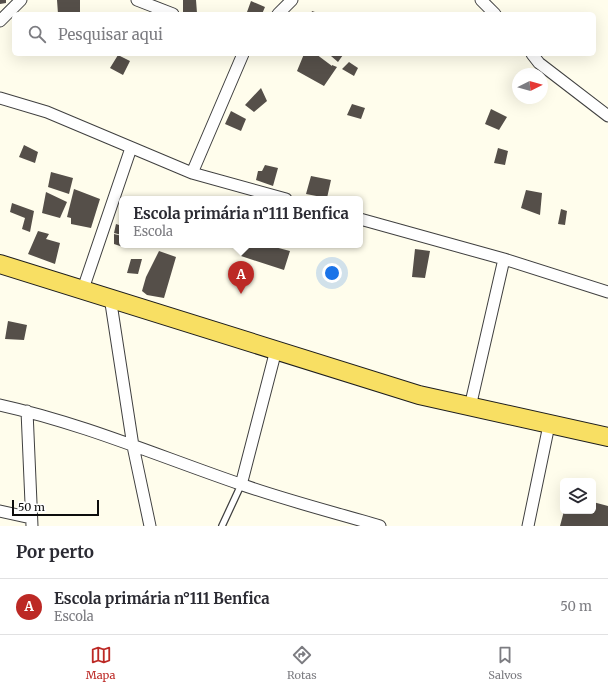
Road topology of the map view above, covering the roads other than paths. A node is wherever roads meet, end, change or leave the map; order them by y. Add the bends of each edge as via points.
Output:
1 (21, 0) edge
2 (137, 0) edge
3 (292, 0) edge
4 (481, 0) edge
5 (168, 12) edge
6 (280, 12) edge
7 (493, 12) edge
8 (0, 21) edge
9 (242, 56) edge
10 (534, 56) edge
11 (0, 98) edge
12 (608, 116) edge
13 (131, 148) junction
14 (192, 174) junction
15 (275, 196) edge
16 (363, 220) edge
17 (504, 259) junction
18 (0, 264) edge
19 (83, 289) junction
20 (608, 292) edge
21 (110, 297) junction
22 (276, 350) junction
23 (0, 405) edge
24 (470, 407) junction
25 (27, 411) junction
26 (549, 425) junction
27 (608, 437) edge
28 (134, 446) junction
29 (241, 485) junction
30 (0, 512) edge
31 (32, 522) edge
32 (150, 526) edge
33 (222, 526) edge
34 (380, 526) edge
35 (528, 526) edge

1 - 8 street
2 - 5 street
3 - 6 street
4 - 7 street
9 - 14 street
10 - 12 street via 539,63
11 - 13 street via 47,112
13 - 14 street
13 - 19 street
14 - 15 street
16 - 17 street
17 - 20 street
17 - 24 street
18 - 19 main road
19 - 21 main road
21 - 22 main road
21 - 28 street
22 - 24 main road via 419,395
22 - 29 street
23 - 25 street
24 - 26 main road
25 - 28 street
25 - 31 street
26 - 27 main road
26 - 35 street
28 - 29 street
28 - 32 street
29 - 33 lane
29 - 34 street
30 - 31 street

